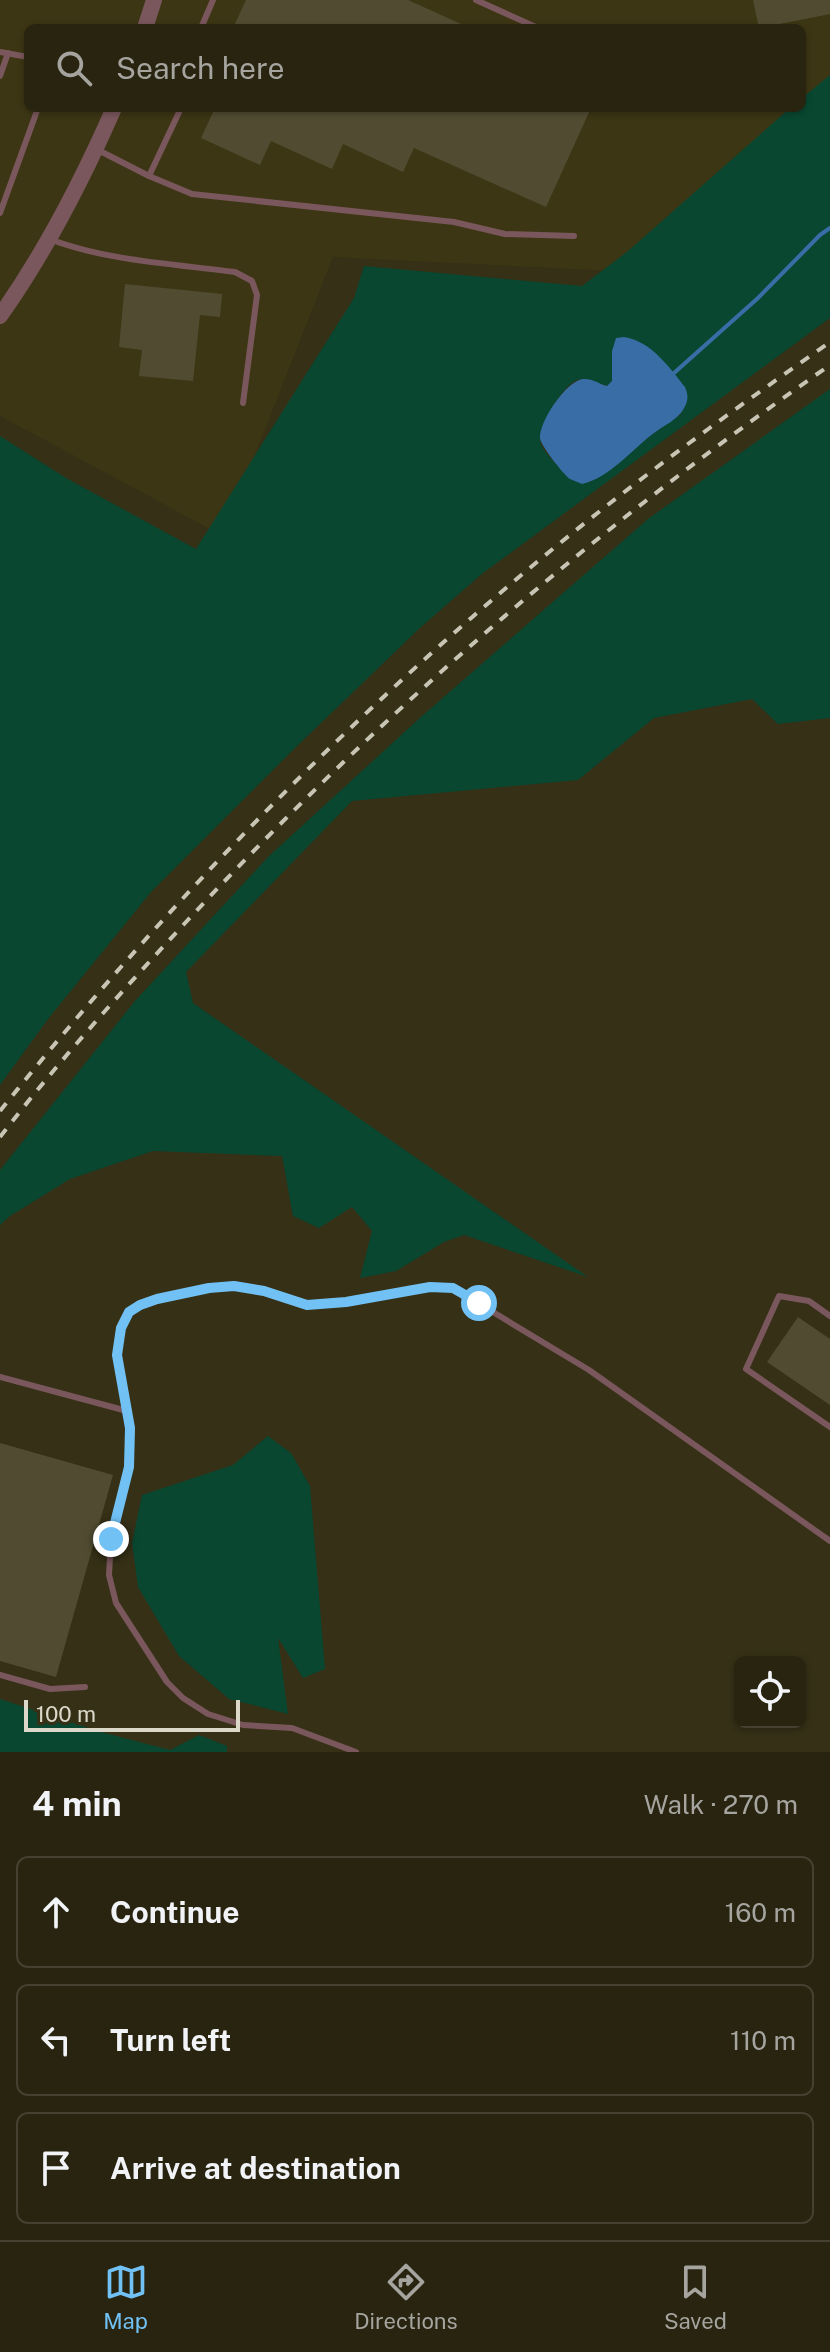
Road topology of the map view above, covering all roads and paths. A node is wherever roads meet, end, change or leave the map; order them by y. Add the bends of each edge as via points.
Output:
1 (154, 0) edge
2 (213, 0) edge
3 (476, 0) edge
4 (146, 24) edge
5 (203, 24) edge
6 (529, 24) edge
7 (4, 53) edge
8 (24, 56) edge
9 (0, 76) edge
10 (37, 112) edge
11 (112, 112) edge
12 (179, 112) edge
13 (96, 149) junction
14 (149, 176) junction
15 (0, 213) edge
16 (574, 236) dead end
17 (49, 239) junction
18 (0, 316) edge
19 (243, 403) dead end
20 (830, 1316) edge
21 (0, 1377) edge
22 (127, 1411) junction
23 (830, 1427) edge
24 (830, 1541) edge
25 (0, 1675) edge
26 (85, 1687) dead end
27 (356, 1752) edge

1 - 4 street
2 - 5 lane
3 - 6 lane
7 - 8 lane
7 - 9 lane
10 - 15 lane
11 - 13 street
12 - 14 lane
13 - 14 lane
13 - 17 street
14 - 16 lane via 192,194 454,222 505,234
17 - 18 street
17 - 19 lane via 100,254 235,272 252,281 257,295
20 - 23 lane via 809,1301 779,1296 746,1369
21 - 22 lane
22 - 24 lane via 117,1355 121,1328 129,1312 140,1305 234,1286 307,1305 453,1288 589,1370
22 - 27 lane via 129,1467 111,1539 109,1575 116,1603 158,1669 183,1698 208,1714 243,1725 292,1728
25 - 26 lane via 50,1689

